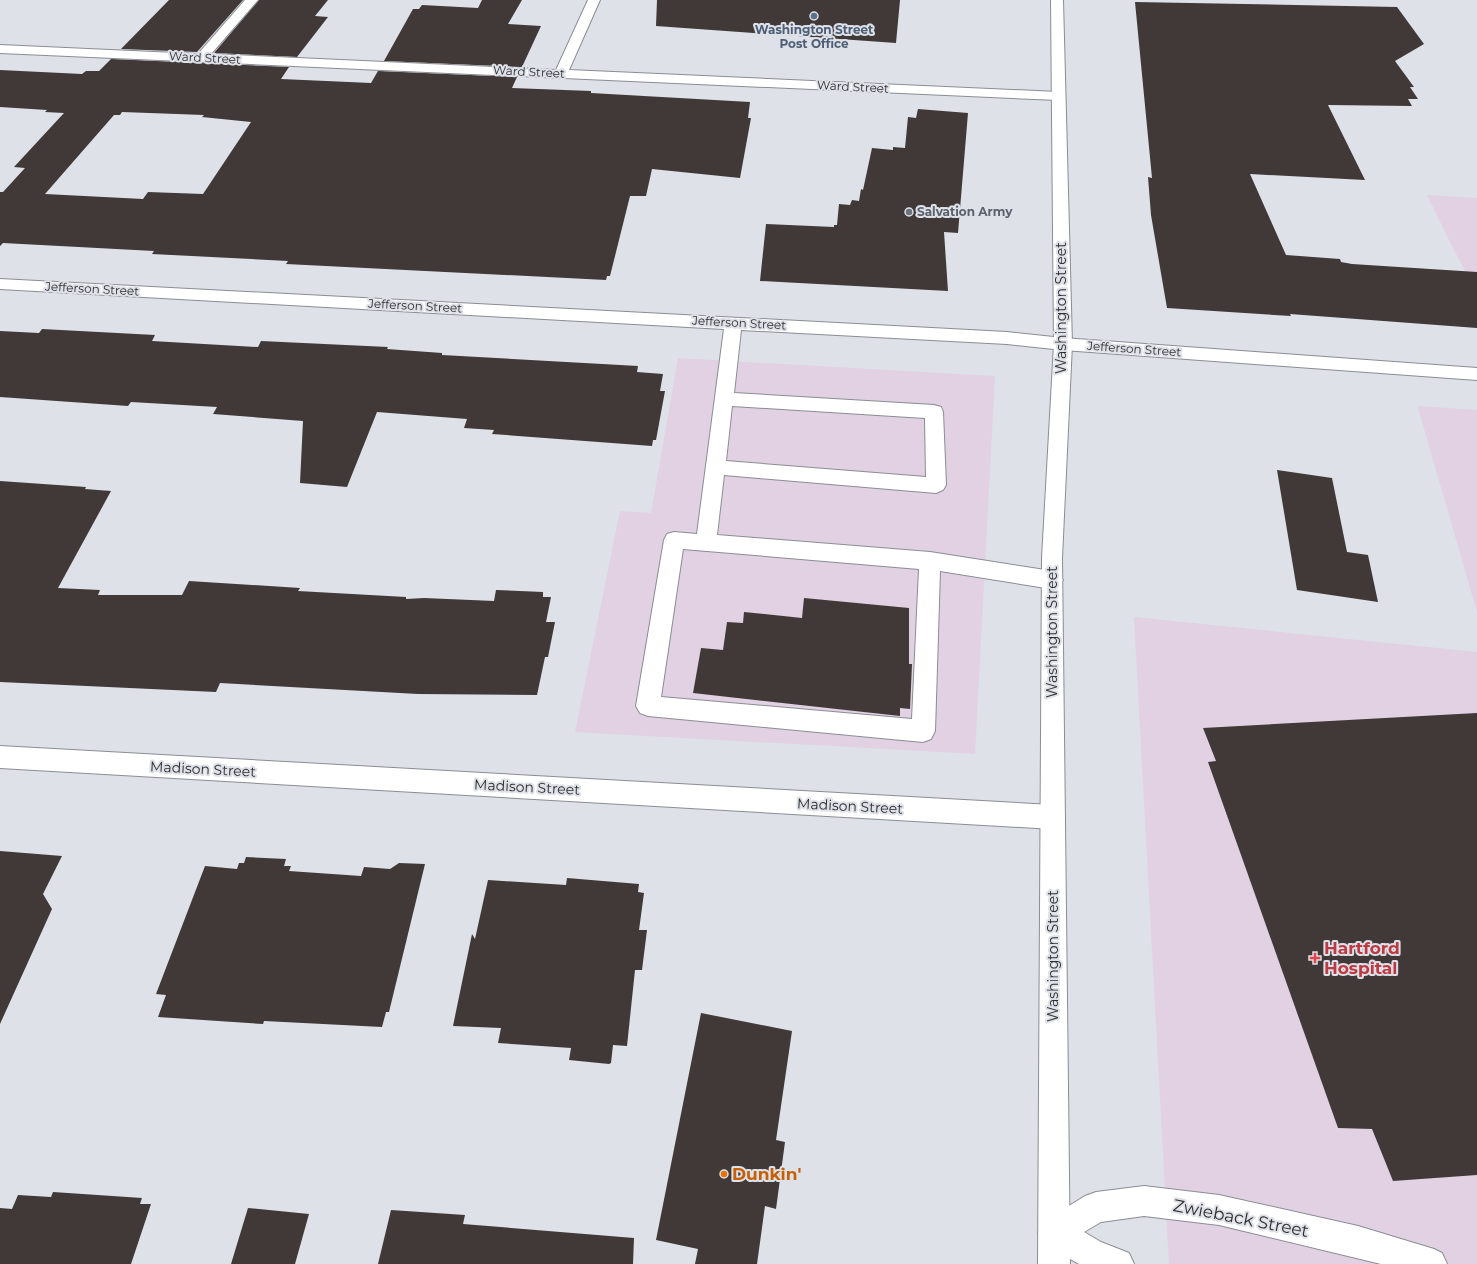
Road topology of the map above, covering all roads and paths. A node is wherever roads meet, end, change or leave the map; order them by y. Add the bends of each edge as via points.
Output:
1 (252, 0) edge
2 (594, 0) edge
3 (1057, 0) edge
4 (0, 49) edge
5 (202, 57) junction
6 (561, 74) junction
7 (1058, 96) junction
8 (0, 284) edge
9 (733, 323) junction
10 (1063, 344) junction
11 (1477, 374) edge
12 (724, 398) junction
13 (714, 467) junction
14 (706, 543) junction
15 (930, 561) junction
16 (1052, 580) junction
17 (0, 757) edge
18 (1053, 817) junction
19 (1054, 1232) junction
20 (1054, 1264) edge
21 (1118, 1264) edge
22 (1431, 1264) edge

1 - 5 street
2 - 6 street
3 - 7 street, Washington Street
4 - 5 street, Ward Street
5 - 6 street, Ward Street
6 - 7 street, Ward Street
7 - 10 street, Washington Street
8 - 9 street, Jefferson Street
9 - 10 street, Jefferson Street via 1008,338
9 - 12 street
10 - 11 street, Jefferson Street
10 - 16 street, Washington Street
12 - 13 street
12 - 13 street via 934,412 936,484
13 - 14 street
14 - 15 street
14 - 15 street via 674,540 648,706 923,731
15 - 16 street
16 - 18 street, Washington Street
17 - 18 street, Madison Street
18 - 19 street, Washington Street
19 - 20 street, Washington Street
19 - 21 street via 1092,1254
19 - 22 street, Zwieback Street via 1096,1207 1144,1201 1219,1210 1358,1242

